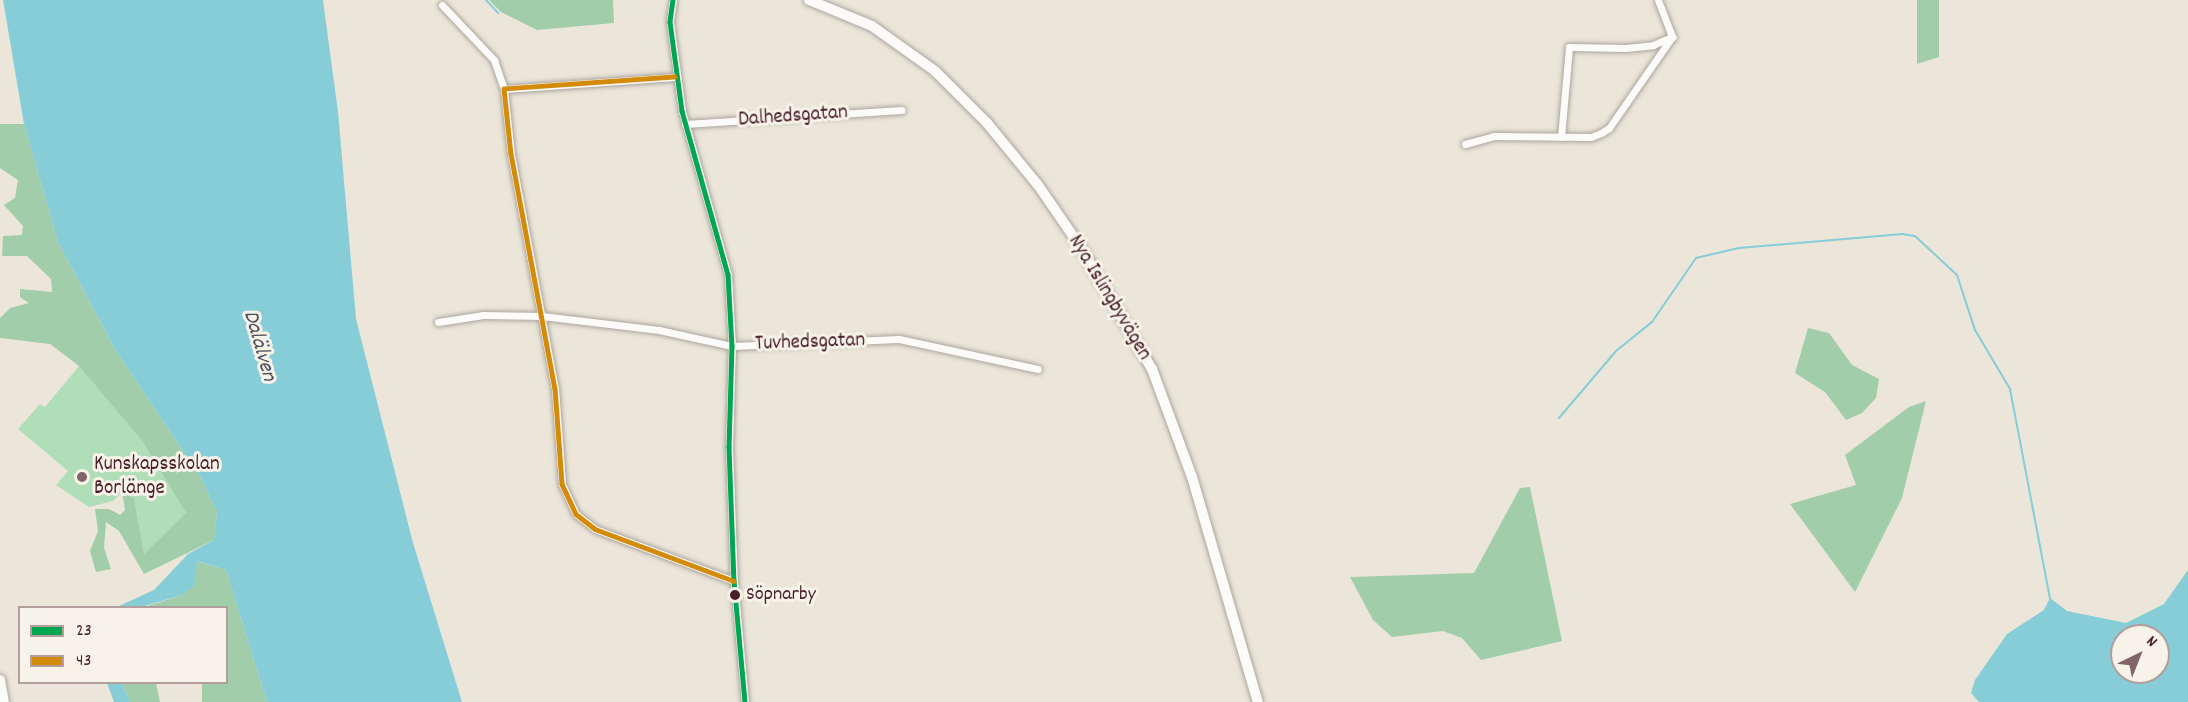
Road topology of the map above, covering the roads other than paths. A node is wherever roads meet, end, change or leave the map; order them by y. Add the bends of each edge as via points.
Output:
1 (673, 0) edge
2 (809, 0) edge
3 (1658, 0) edge
4 (442, 5) dead end
5 (1672, 36) junction
6 (675, 77) junction
7 (504, 89) junction
8 (902, 110) dead end
9 (685, 124) junction
10 (1561, 136) junction
11 (1465, 144) dead end
12 (542, 316) junction
13 (438, 322) dead end
14 (732, 346) junction
15 (1038, 369) dead end
16 (734, 581) junction
17 (0, 680) edge
18 (4, 702) edge
19 (745, 702) edge
20 (1258, 702) edge

1 - 6 street via 670,22
2 - 20 street, Nya Islingbyvägen via 872,26 935,71 987,123 1038,185 1080,246 1152,369 1192,477
3 - 5 street
4 - 7 street via 494,60
5 - 10 street via 1609,128 1591,137
5 - 10 street via 1653,45 1626,48 1569,47
6 - 7 street
6 - 9 street
7 - 12 street via 511,154
8 - 9 street, Dalhedsgatan
9 - 14 street via 728,275
10 - 11 street via 1494,136
12 - 13 street, Tuvhedsgatan via 483,315
12 - 14 street, Tuvhedsgatan via 659,330
12 - 16 street via 555,388 562,484 576,514 596,529
14 - 15 street, Tuvhedsgatan via 898,339
14 - 16 street via 729,447
16 - 19 street
17 - 18 street

